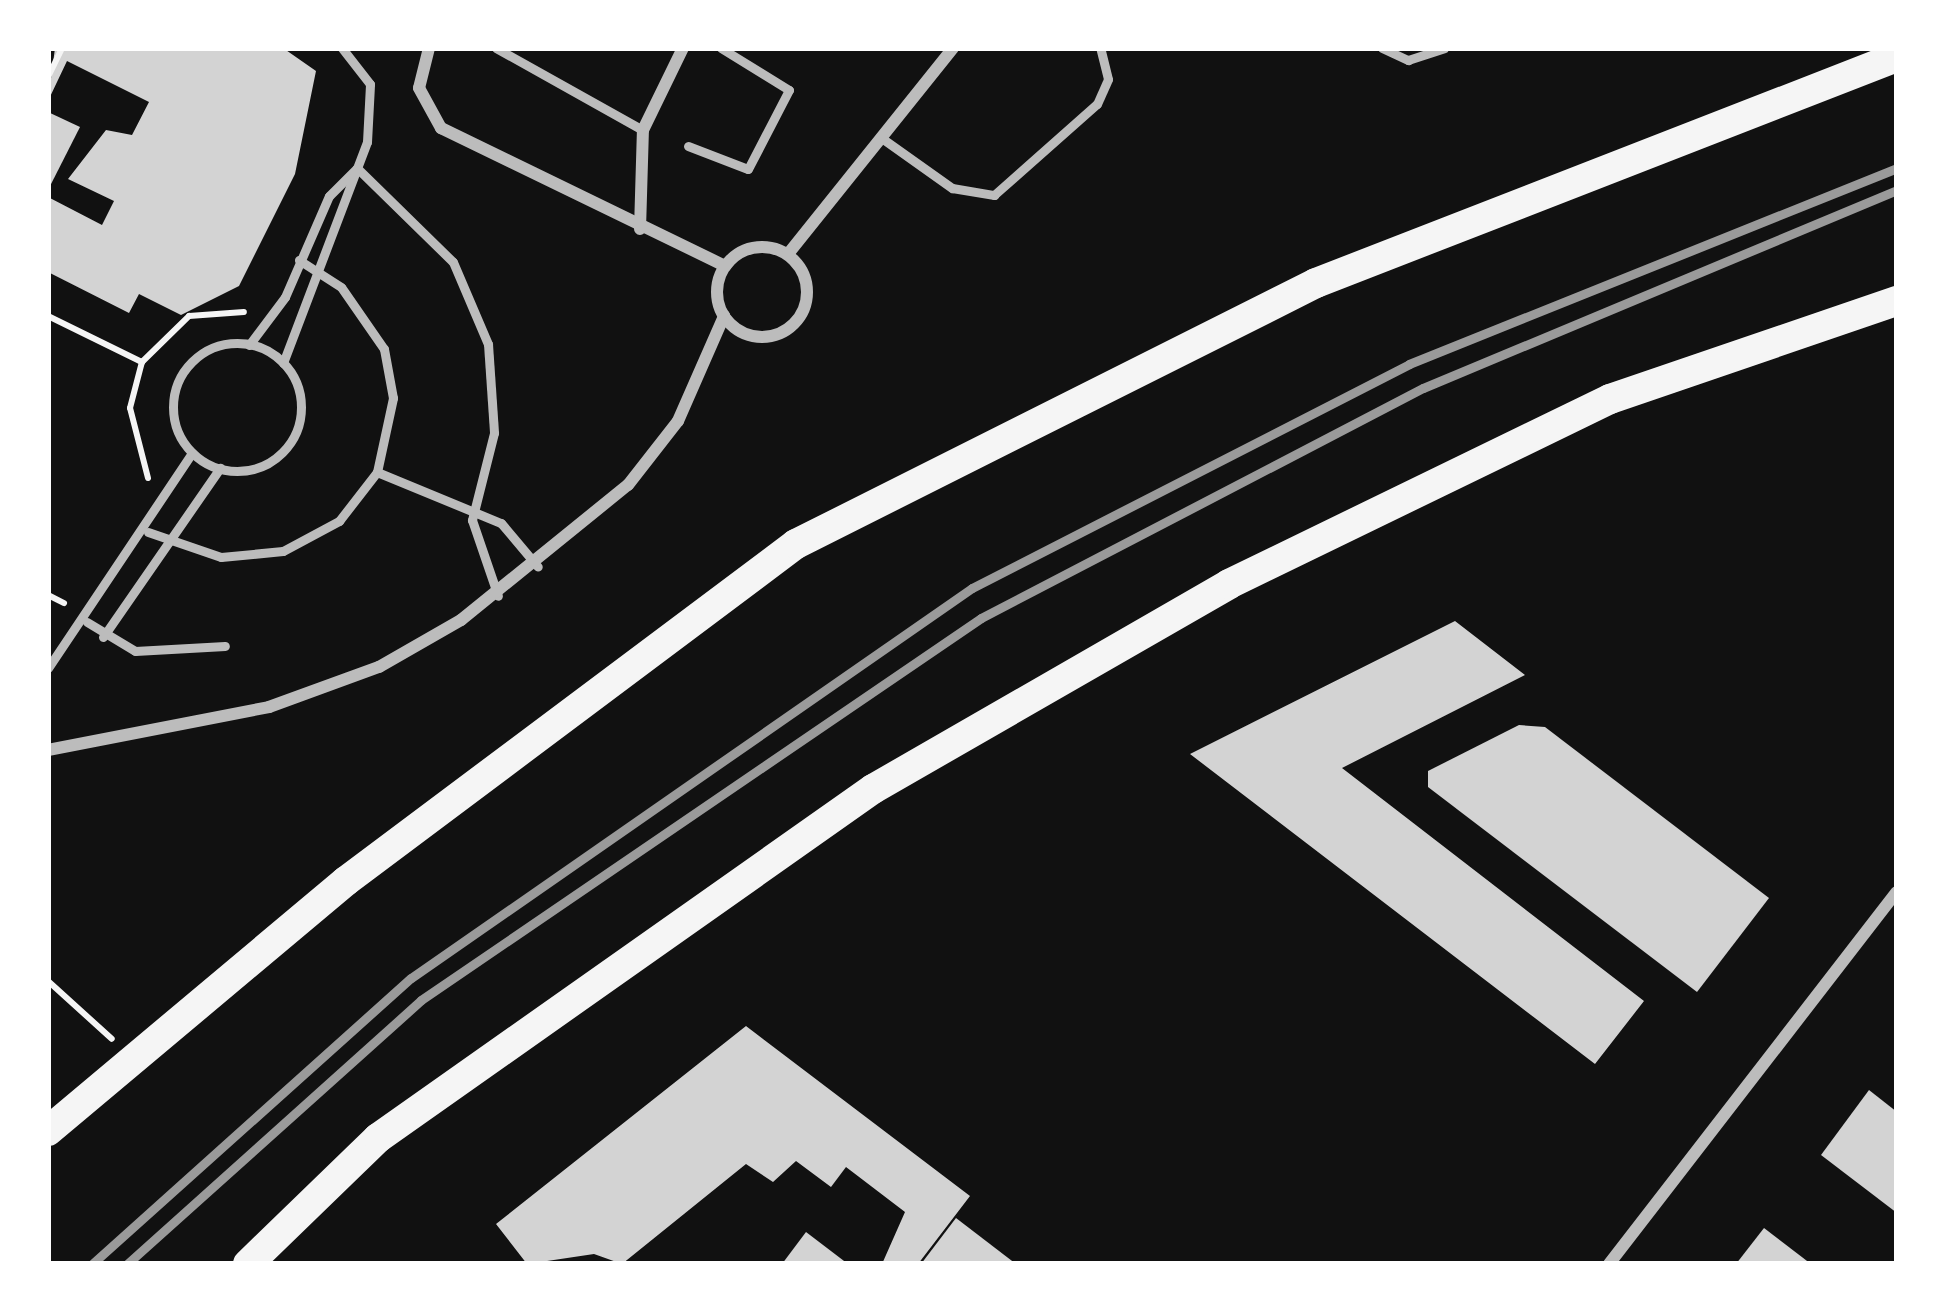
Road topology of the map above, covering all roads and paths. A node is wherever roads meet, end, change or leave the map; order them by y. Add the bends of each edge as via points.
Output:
1 (62, 48) edge
2 (342, 48) edge
3 (429, 48) edge
4 (496, 48) edge
5 (683, 48) edge
6 (721, 48) edge
7 (953, 48) edge
8 (1100, 48) edge
9 (1382, 48) edge
10 (1444, 48) edge
11 (1897, 57) edge
12 (48, 77) edge
13 (643, 130) junction
14 (883, 139) junction
15 (688, 146) dead end
16 (357, 168) junction
17 (640, 230) junction
18 (788, 254) junction
19 (299, 260) junction
20 (724, 266) junction
21 (320, 272) junction
22 (261, 300) dead end
23 (1897, 301) edge
24 (48, 316) edge
25 (724, 316) junction
26 (249, 345) junction
27 (142, 362) junction
28 (283, 363) junction
29 (192, 453) junction
30 (220, 468) junction
31 (377, 472) junction
32 (138, 496) dead end
33 (472, 520) junction
34 (148, 532) junction
35 (166, 543) junction
36 (538, 567) junction
37 (50, 592) edge
38 (497, 596) junction
39 (76, 611) dead end
40 (87, 622) junction
41 (103, 637) junction
42 (225, 646) dead end
43 (48, 668) edge
44 (48, 750) edge
45 (1897, 892) edge
46 (48, 982) edge
47 (133, 1058) junction
48 (48, 1131) edge
49 (248, 1264) edge
50 (1609, 1264) edge

1 - 12 path
2 - 16 lane via 370,84
3 - 17 street via 419,88 441,128
4 - 13 lane
5 - 13 street
6 - 15 lane via 789,89 748,169
7 - 14 street
8 - 14 lane via 1108,79 1097,104 994,195 952,188
9 - 10 lane via 1408,60
11 - 47 highway via 1354,266 796,544 346,881
13 - 17 street
14 - 18 street
16 - 19 lane via 329,196
16 - 21 lane
16 - 33 lane via 453,262 488,344 494,433
17 - 20 street
18 - 20 street via 761,247
18 - 25 street via 808,292 789,329 760,338
19 - 21 lane
19 - 26 lane
20 - 25 street
21 - 28 lane
21 - 31 lane via 384,349 392,423
22 - 27 path via 231,316 189,316
23 - 49 highway via 1610,399 1229,584 873,789 378,1138
24 - 27 path
25 - 36 street via 655,453
26 - 28 lane
26 - 29 lane via 211,346 178,380 174,422
27 - 32 path via 130,408 148,480
28 - 30 lane via 303,411 292,441 250,470
29 - 30 lane
29 - 34 lane
30 - 35 lane
31 - 33 lane
31 - 35 lane via 339,521 284,551 221,557
33 - 36 lane via 501,523
33 - 38 lane
34 - 35 lane
34 - 40 lane
35 - 41 lane
36 - 38 street
37 - 39 path
38 - 44 street via 336,685 214,721
40 - 41 lane
40 - 43 lane
41 - 42 lane via 135,651
45 - 50 street
46 - 47 path
47 - 48 highway

